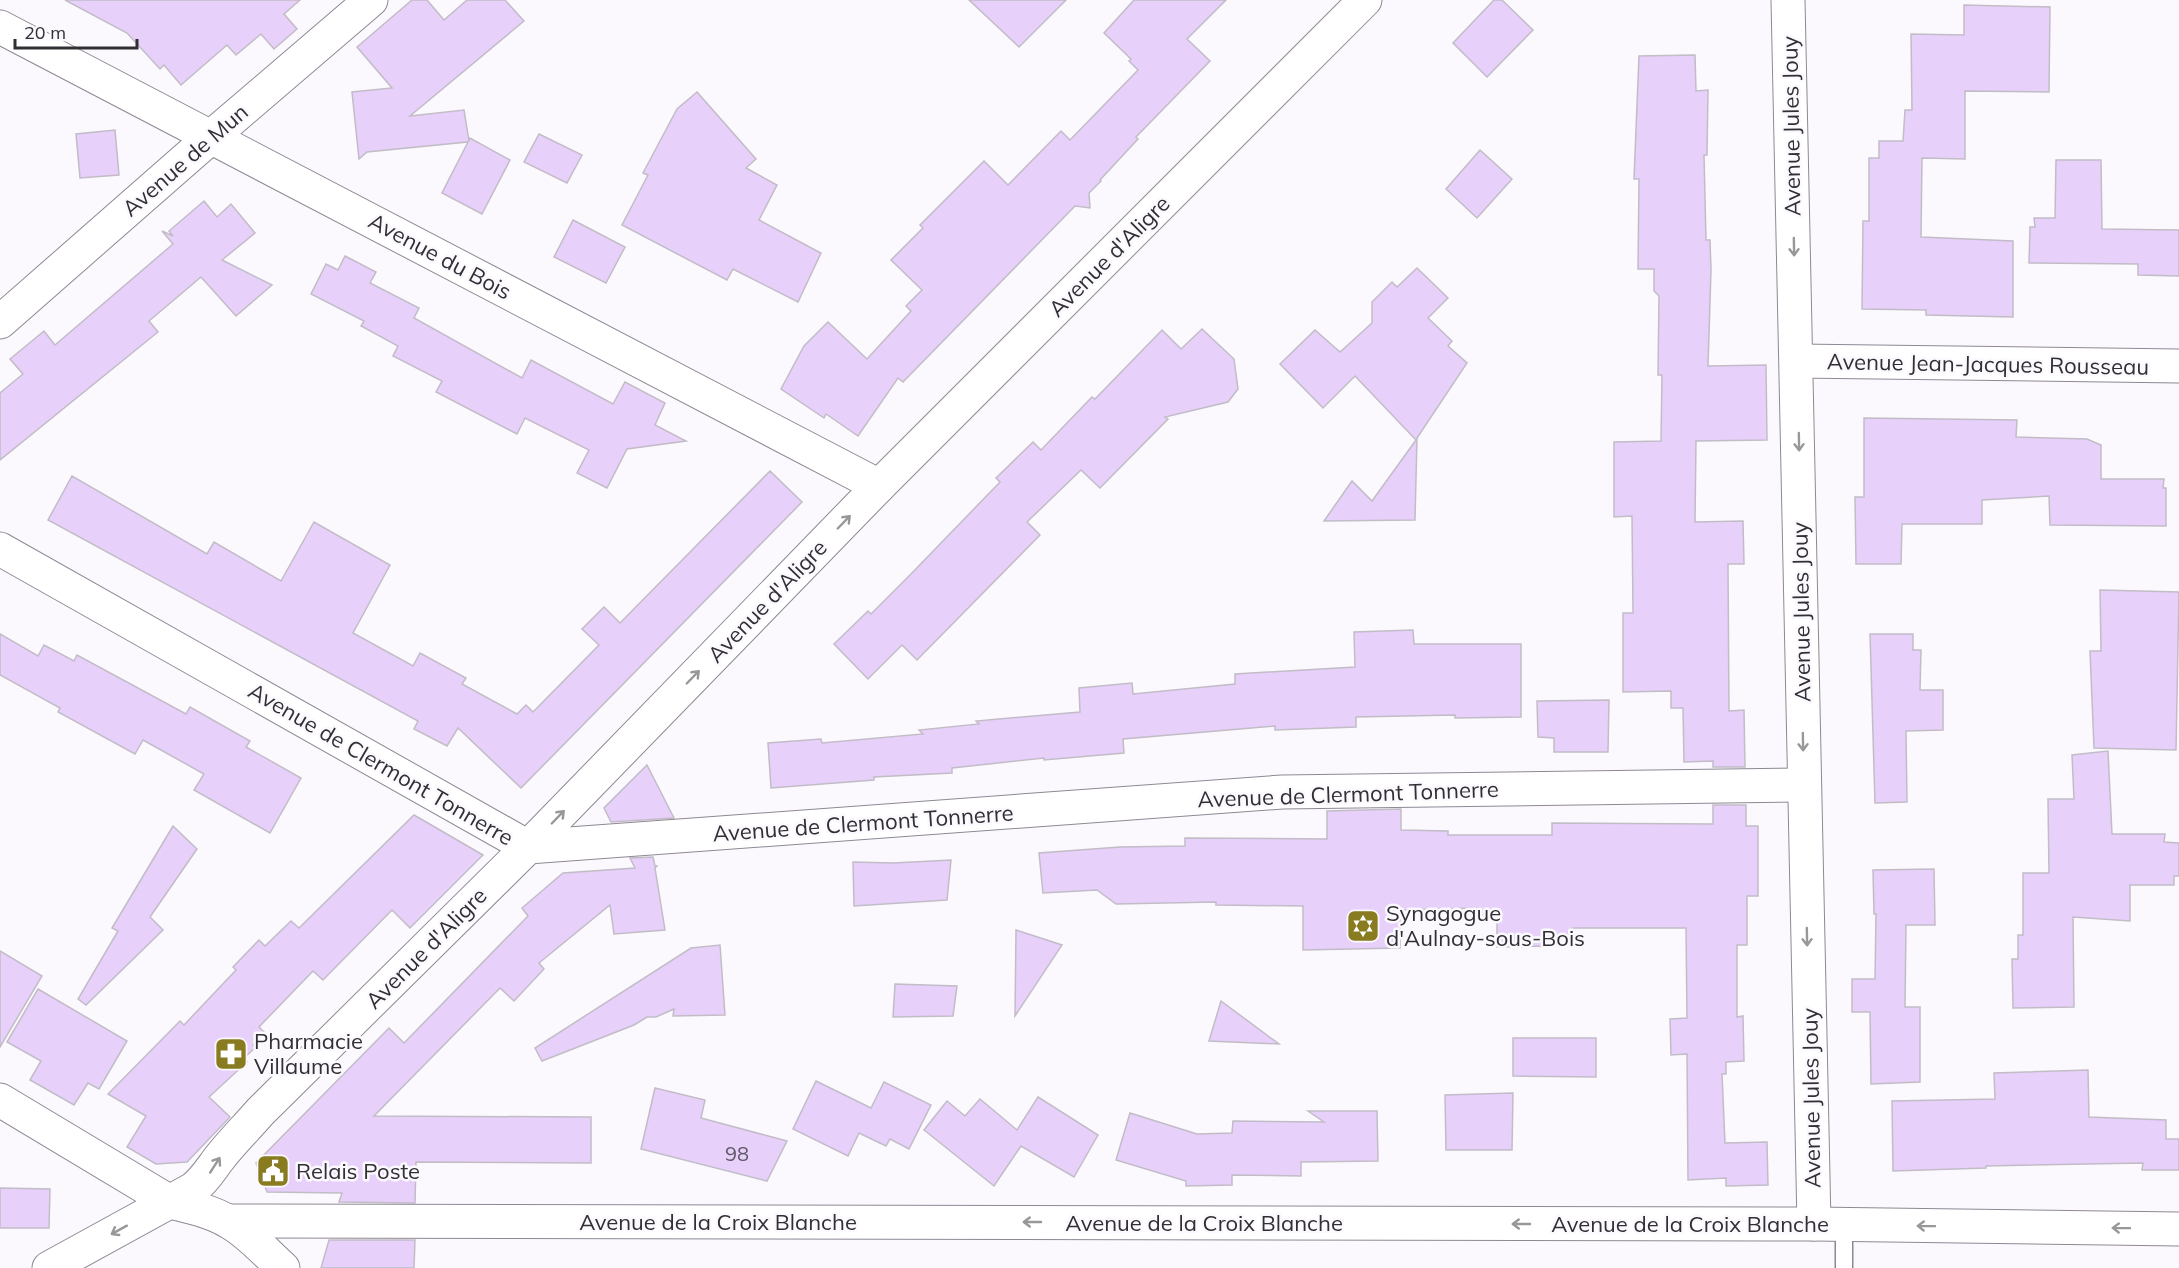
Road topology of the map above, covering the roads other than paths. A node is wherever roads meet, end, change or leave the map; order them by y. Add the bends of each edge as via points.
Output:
1 (372, 0) edge
2 (1365, 0) edge
3 (1788, 0) edge
4 (0, 27) edge
5 (211, 137) junction
6 (0, 322) edge
7 (1797, 361) junction
8 (2179, 366) edge
9 (879, 486) junction
10 (0, 549) edge
11 (1804, 785) junction
12 (528, 847) junction
13 (0, 1100) edge
14 (170, 1202) junction
15 (228, 1221) junction
16 (1829, 1224) junction
17 (2179, 1228) edge
18 (268, 1262) edge
19 (49, 1268) edge
20 (1844, 1268) edge

1 - 5 street, Avenue de Mun
2 - 9 street, Avenue d'Aligre
3 -> 7 street, Avenue Jules Jouy
4 - 5 street, Avenue du Bois
5 - 6 street, Avenue de Mun
5 - 9 street, Avenue du Bois
7 - 8 street, Avenue Jean-Jacques Rousseau
7 -> 11 street, Avenue Jules Jouy
12 -> 9 street, Avenue d'Aligre
10 - 12 street, Avenue de Clermont Tonnerre
11 - 12 street, Avenue de Clermont Tonnerre via 1282,792
11 -> 16 street, Avenue Jules Jouy
14 -> 12 street, Avenue d'Aligre via 202,1182 260,1112
13 - 14 street
14 - 15 street
14 -> 19 street, Avenue d'Aligre
16 -> 15 street, Avenue de la Croix Blanche
15 - 18 street via 246,1233
17 -> 16 street, Avenue de la Croix Blanche
16 - 20 lane

